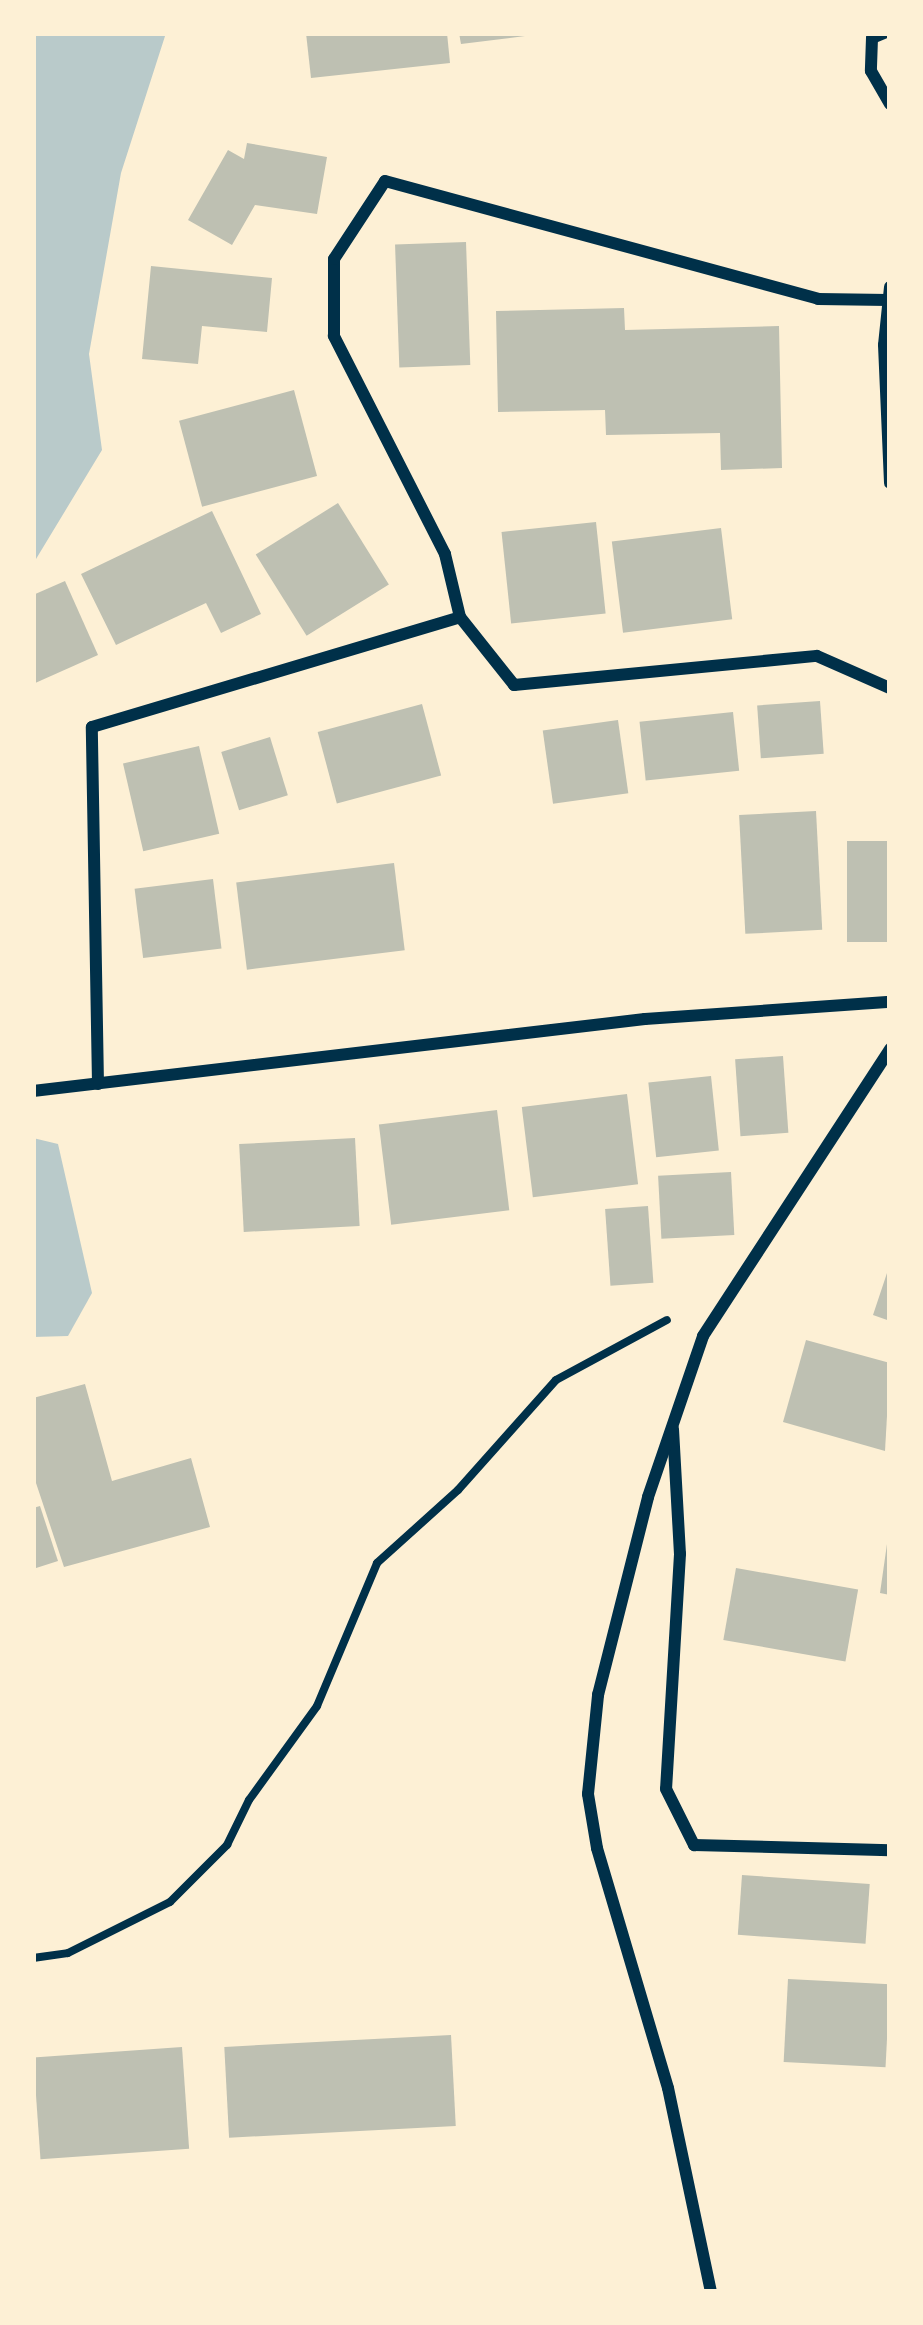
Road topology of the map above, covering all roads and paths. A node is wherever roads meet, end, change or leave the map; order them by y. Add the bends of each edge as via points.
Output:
1 (884, 33) edge
2 (890, 104) edge
3 (889, 294) edge
4 (890, 483) edge
5 (460, 617) junction
6 (890, 688) edge
7 (890, 1002) edge
8 (890, 1049) edge
9 (98, 1084) junction
10 (33, 1091) edge
11 (676, 1315) dead end
12 (673, 1416) junction
13 (890, 1850) edge
14 (33, 1958) edge
15 (711, 2292) edge

1 - 2 street via 872,38 871,71
3 - 4 street
3 - 5 street via 818,298 385,181 334,259 334,336 445,554
5 - 6 street via 514,685 817,656
5 - 9 street via 92,727
7 - 9 street via 645,1019
8 - 12 street via 704,1336
9 - 10 street
11 - 14 path via 556,1380 458,1490 377,1563 317,1706 227,1845 170,1901 68,1952
12 - 13 street via 680,1554 666,1789 675,1808 694,1845
12 - 15 street via 598,1695 587,1794 668,2088

